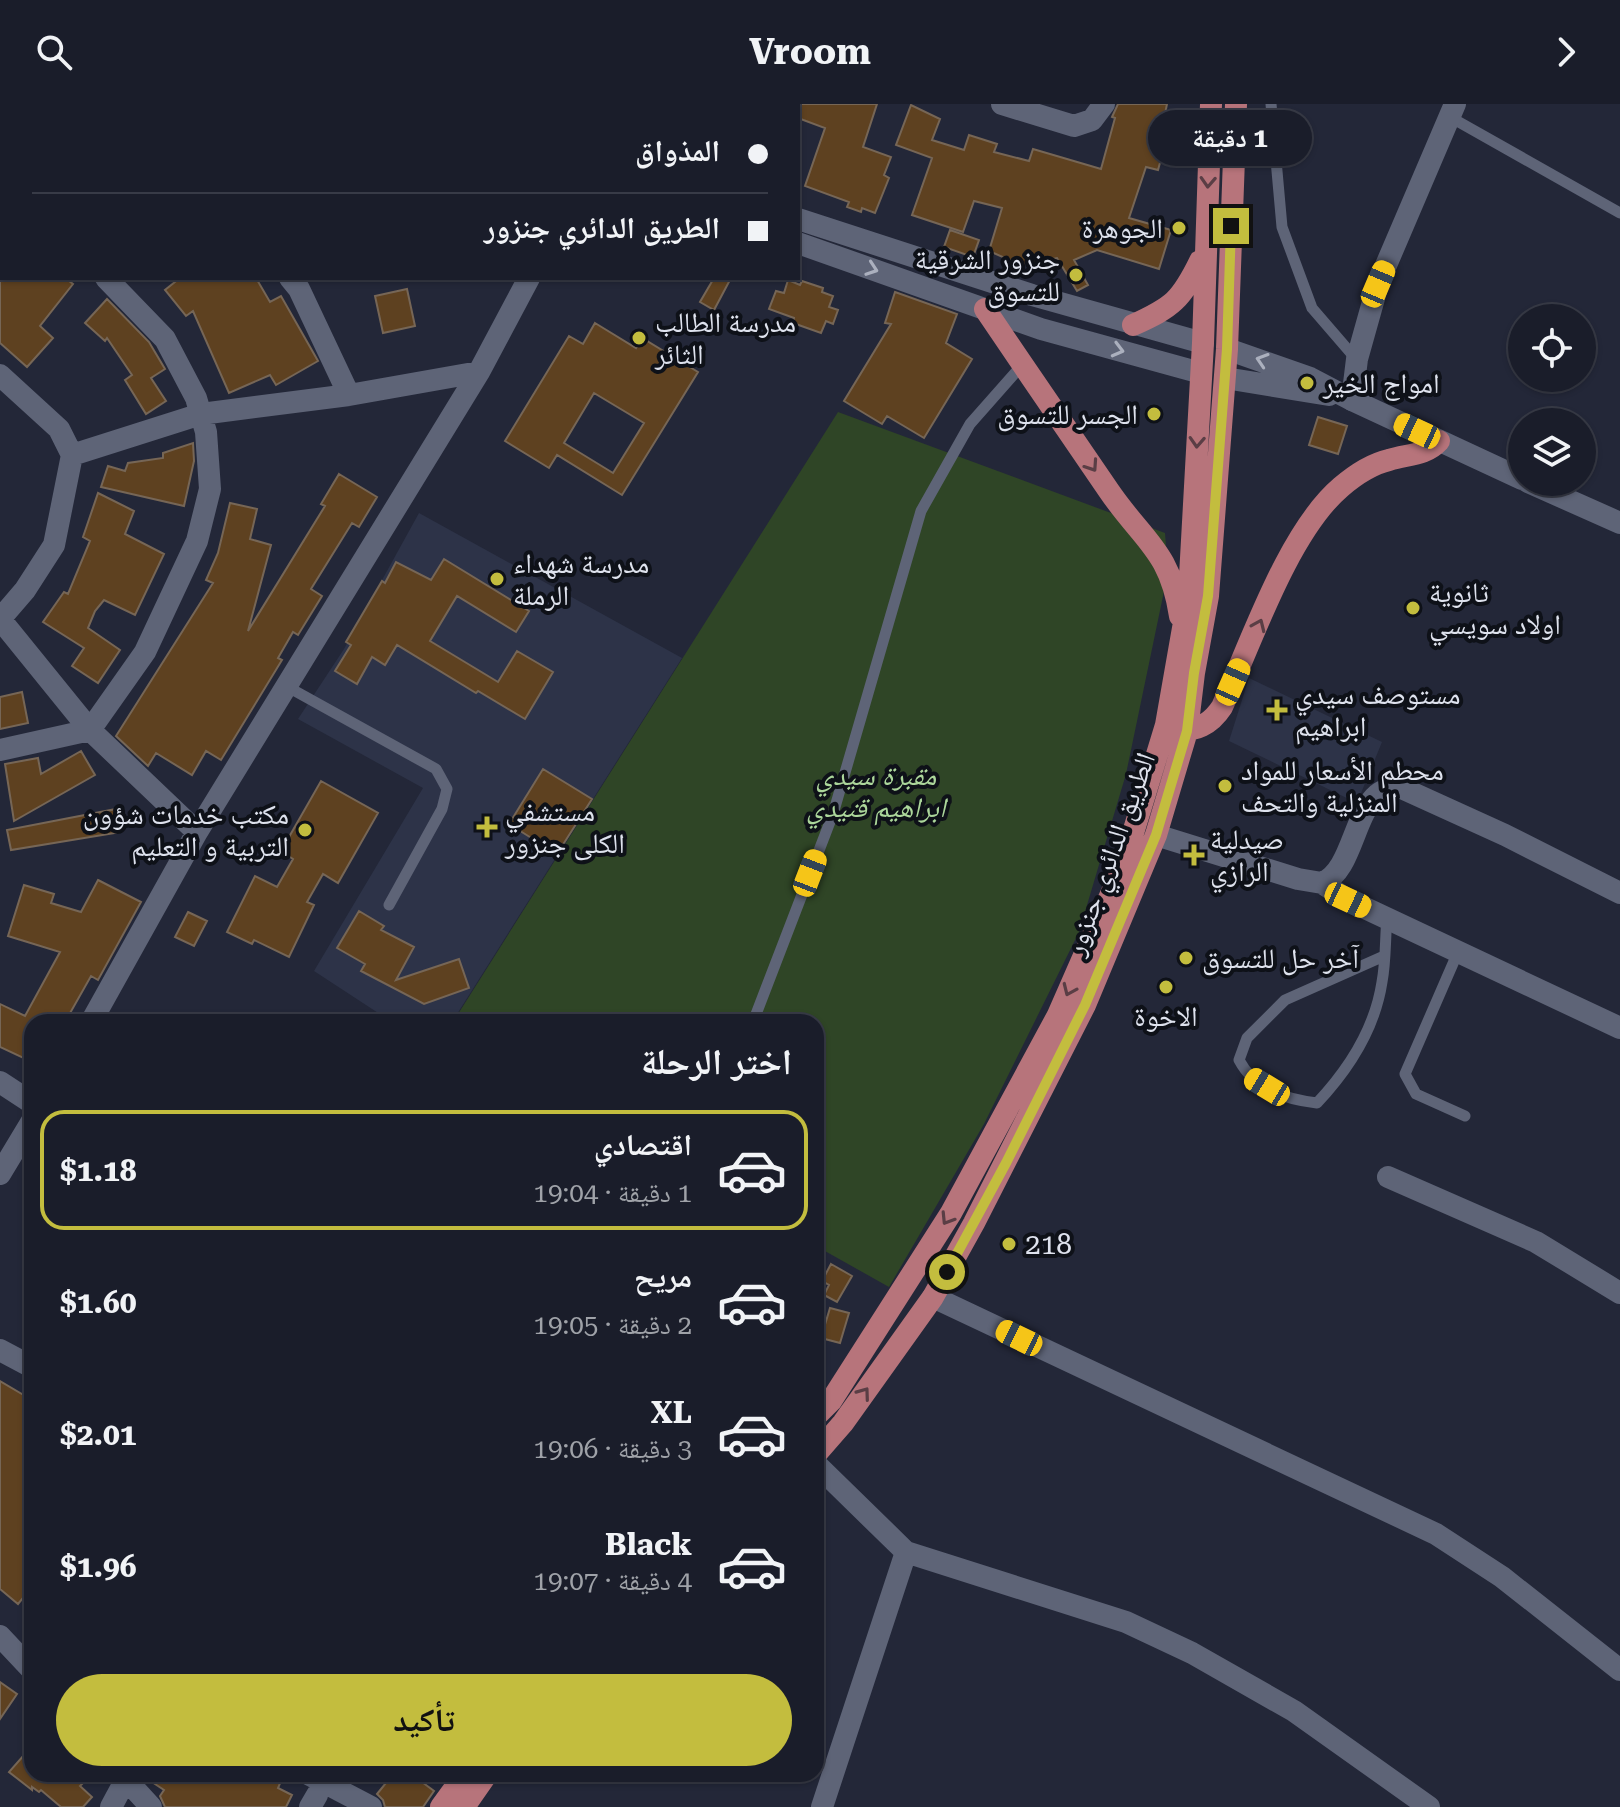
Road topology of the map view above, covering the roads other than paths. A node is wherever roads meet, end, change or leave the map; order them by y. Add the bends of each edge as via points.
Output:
1 (1002, 104) edge
2 (1104, 104) edge
3 (1211, 104) edge
4 (1236, 104) edge
5 (1271, 104) edge
6 (1452, 111) edge
7 (1620, 213) edge
8 (800, 220) edge
9 (800, 244) edge
10 (1204, 252) junction
11 (982, 279) junction
12 (108, 280) edge
13 (292, 280) edge
14 (528, 280) edge
15 (978, 307) junction
16 (1133, 325) junction
17 (1203, 343) junction
18 (1227, 349) junction
19 (1357, 359) junction
20 (1023, 364) junction
21 (479, 372) junction
22 (1201, 373) junction
23 (0, 375) edge
24 (1225, 378) junction
25 (349, 395) junction
26 (1349, 399) junction
27 (201, 414) junction
28 (1439, 441) junction
29 (72, 455) junction
30 (1508, 473) edge
31 (1559, 496) edge
32 (1620, 523) edge
33 (0, 619) edge
34 (1182, 631) junction
35 (286, 686) junction
36 (1177, 728) junction
37 (90, 730) junction
38 (0, 750) edge
39 (197, 832) junction
40 (1156, 835) junction
41 (1322, 883) junction
42 (1620, 893) edge
43 (389, 905) dead end
44 (1387, 918) junction
45 (1458, 952) junction
46 (1384, 956) junction
47 (95, 1014) edge
48 (756, 1014) edge
49 (1620, 1028) edge
50 (0, 1082) edge
51 (24, 1098) edge
52 (1465, 1116) dead end
53 (24, 1134) edge
54 (0, 1174) edge
55 (1388, 1177) dead end
56 (1620, 1293) edge
57 (933, 1297) junction
58 (0, 1350) edge
59 (24, 1363) edge
60 (824, 1408) edge
61 (824, 1445) edge
62 (824, 1472) edge
63 (906, 1552) junction
64 (0, 1636) edge
65 (24, 1662) edge
66 (1620, 1670) edge
67 (122, 1782) edge
68 (128, 1782) edge
69 (459, 1782) edge
70 (481, 1782) edge
71 (312, 1792) edge
72 (111, 1807) edge
73 (151, 1807) edge
74 (371, 1807) edge
75 (441, 1807) edge
76 (464, 1807) edge
77 (822, 1807) edge
78 (1429, 1807) edge

1 - 2 street via 1074,126 1092,120
3 -> 10 main road, الطريق الدائري جنزور
4 - 18 main road, الطريق الدائري جنزور
5 - 19 lane via 1282,227 1312,308
6 - 7 lane
6 - 19 street via 1378,284
8 - 11 street
9 -> 15 street
10 - 16 main road via 1185,293
10 - 17 main road, الطريق الدائري جنزور
11 - 15 street
11 - 16 street
12 - 27 street via 165,339
13 - 25 street
14 - 21 street
15 - 20 main road
15 -> 22 street
16 - 17 street
17 - 22 main road, الطريق الدائري جنزور
18 - 24 main road, الطريق الدائري جنزور
26 -> 18 street via 1310,378
19 - 26 street
20 -> 34 main road via 1120,508 1167,565
20 - 48 lane via 970,424 921,511 833,814
21 - 25 street
21 - 35 street
22 -> 34 main road, الطريق الدائري جنزور via 1189,594
23 - 29 street via 59,429
24 - 26 street
24 - 36 main road, الطريق الدائري جنزور via 1208,596
25 - 27 street
26 - 28 street
27 - 29 street
27 - 37 street via 210,489 197,541 145,652
28 - 30 street
36 -> 28 main road via 1207,723 1222,707 1288,560 1323,505 1366,469 1427,451
29 - 33 street via 54,545
31 - 32 street
33 - 37 street
34 - 36 main road, الطريق الدائري جنزور
35 - 39 street
35 - 43 lane via 436,769 447,789 442,809
36 - 40 main road, الطريق الدائري جنزور
36 -> 60 main road, الطريق الدائري جنزور via 1058,1015 951,1213
37 - 38 street
37 - 39 street
39 - 47 street
40 - 41 street
40 - 57 main road, الطريق الدائري جنزور via 1085,1005
41 - 42 street via 1337,874 1378,794 1395,785
41 - 44 street
44 - 45 street
44 - 46 lane
45 - 49 street
45 - 52 lane via 1405,1074 1416,1094
46 - 46 lane via 1382,983 1362,1044 1317,1103 1286,1099 1247,1076 1239,1060 1247,1038 1285,1000
50 - 51 street
53 - 54 street
55 - 56 street via 1536,1242
61 -> 57 main road, الطريق الدائري جنزور
57 - 66 street via 1436,1534 1502,1577
58 - 59 street
62 - 63 street
63 - 77 street
63 - 78 street via 1126,1622 1192,1653 1294,1711
64 - 65 street
67 - 72 street
68 - 73 street
69 - 75 main road
70 - 76 main road
71 - 74 street

